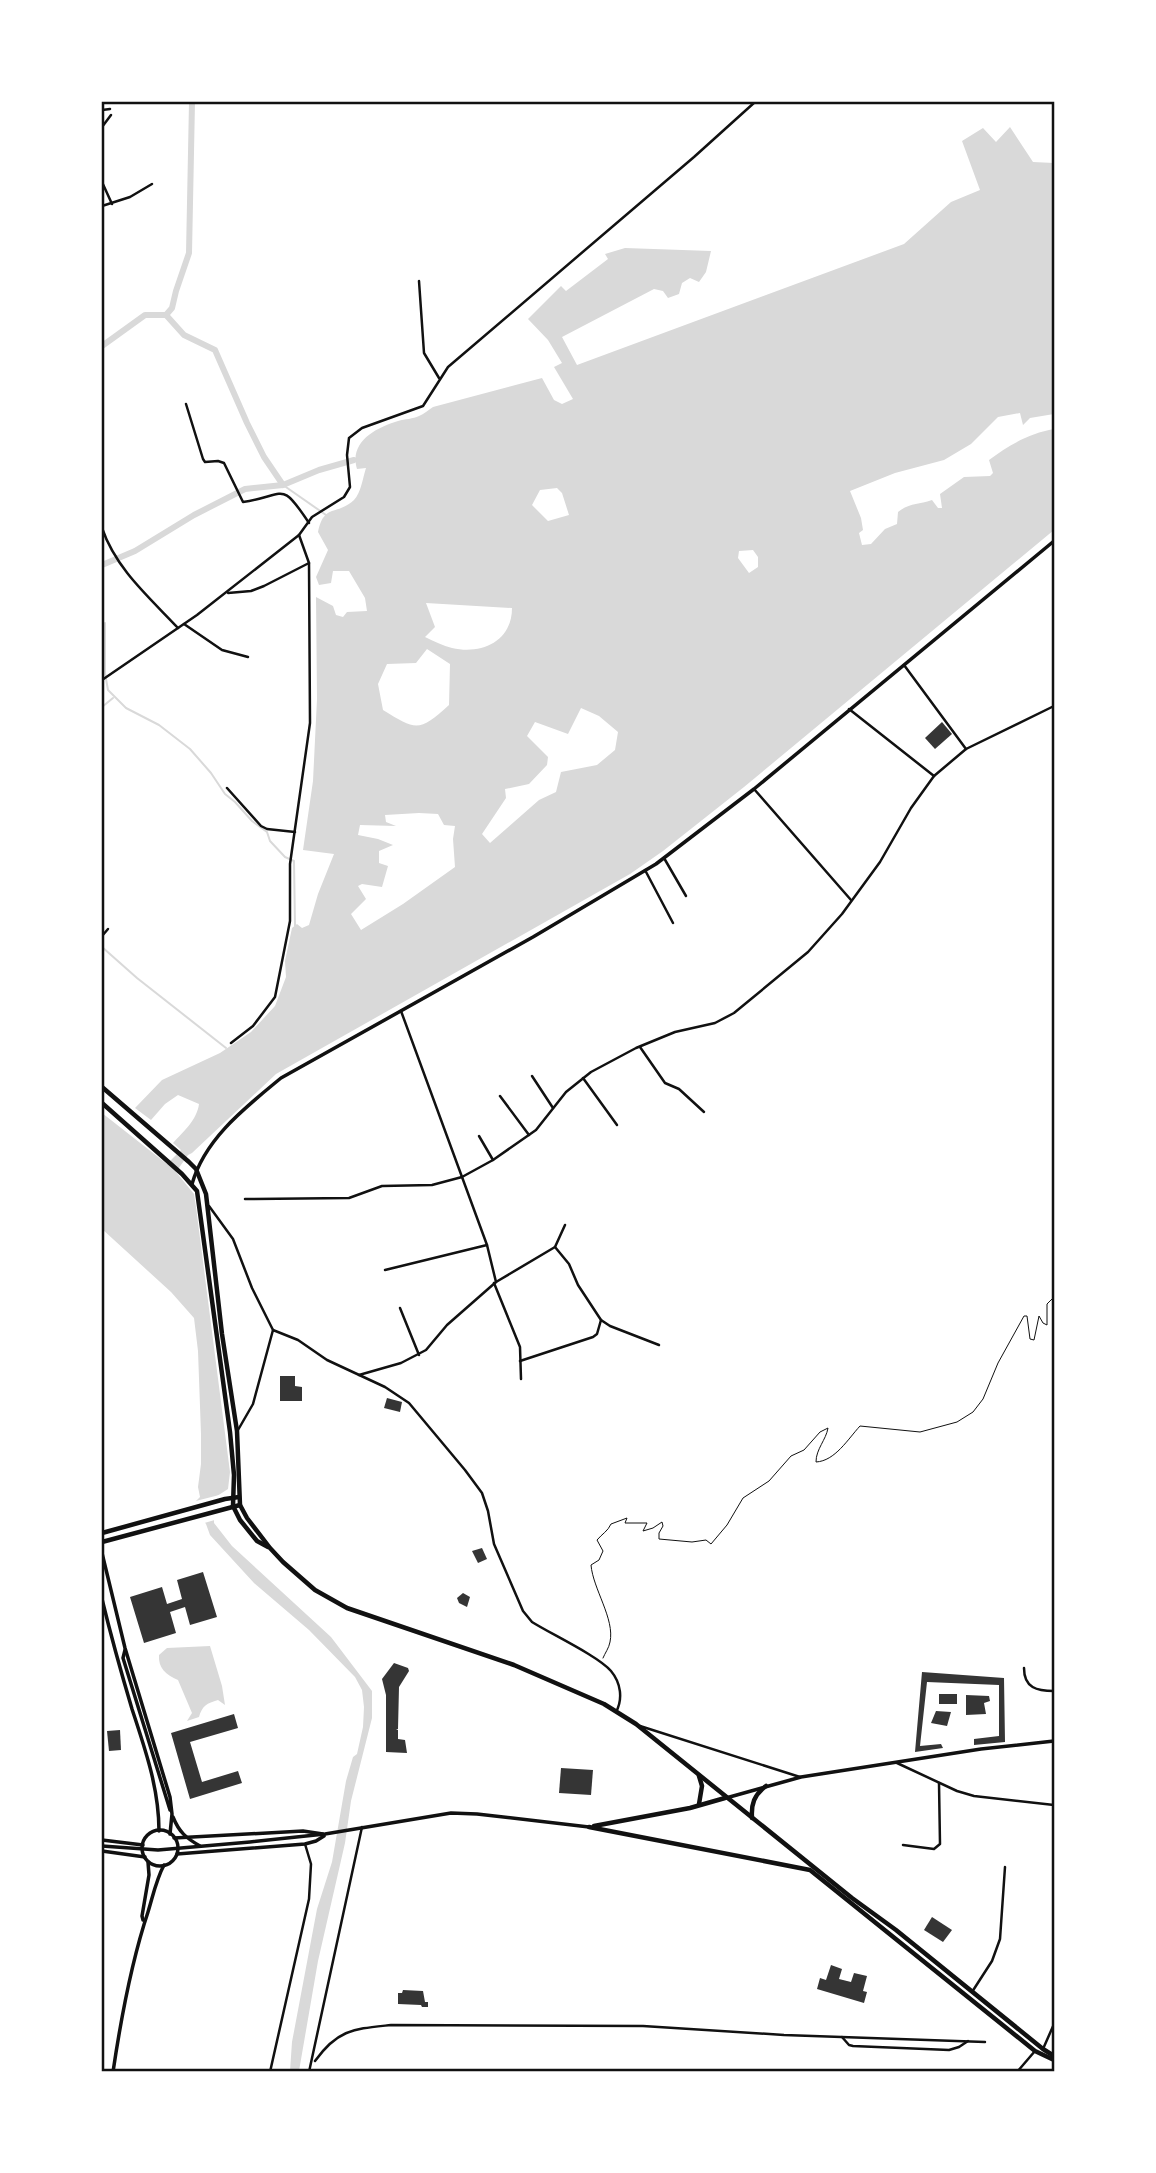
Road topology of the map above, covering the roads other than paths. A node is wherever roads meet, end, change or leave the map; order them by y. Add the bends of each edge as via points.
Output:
1 (755, 102) edge
2 (110, 109) dead end
3 (102, 110) edge
4 (111, 115) dead end
5 (102, 127) edge
6 (102, 182) edge
7 (152, 184) dead end
8 (112, 204) junction
9 (102, 206) edge
10 (419, 281) dead end
11 (439, 378) junction
12 (186, 404) dead end
13 (309, 523) junction
14 (102, 528) edge
15 (299, 535) junction
16 (1055, 541) edge
17 (309, 563) junction
18 (225, 593) junction
19 (184, 624) junction
20 (178, 628) junction
21 (247, 657) dead end
22 (904, 665) junction
23 (102, 680) edge
24 (1055, 706) edge
25 (849, 709) junction
26 (965, 749) junction
27 (934, 776) junction
28 (227, 788) dead end
29 (754, 789) junction
30 (295, 832) junction
31 (664, 858) junction
32 (645, 870) junction
33 (686, 896) dead end
34 (852, 901) junction
35 (673, 923) dead end
36 (108, 929) dead end
37 (102, 936) edge
38 (401, 1010) junction
39 (231, 1043) dead end
40 (640, 1046) junction
41 (532, 1076) dead end
42 (583, 1078) junction
43 (102, 1087) edge
44 (500, 1096) dead end
45 (102, 1103) edge
46 (553, 1109) junction
47 (704, 1112) dead end
48 (617, 1125) dead end
49 (529, 1135) junction
50 (480, 1136) dead end
51 (493, 1160) junction
52 (196, 1170) junction
53 (462, 1177) junction
54 (192, 1184) junction
55 (245, 1199) dead end
56 (207, 1203) junction
57 (565, 1225) dead end
58 (487, 1245) junction
59 (555, 1247) junction
60 (385, 1270) dead end
61 (495, 1283) junction
62 (400, 1308) dead end
63 (601, 1320) junction
64 (273, 1330) junction
65 (659, 1345) dead end
66 (419, 1355) junction
67 (520, 1361) junction
68 (359, 1375) junction
69 (521, 1379) dead end
70 (230, 1403) junction
71 (237, 1431) junction
72 (239, 1497) junction
73 (233, 1498) junction
74 (240, 1505) junction
75 (233, 1506) junction
76 (102, 1533) edge
77 (102, 1542) edge
78 (270, 1548) junction
79 (102, 1553) edge
80 (102, 1599) edge
81 (125, 1648) junction
82 (114, 1651) junction
83 (123, 1658) junction
84 (1024, 1668) dead end
85 (1055, 1691) edge
86 (616, 1712) junction
87 (636, 1724) junction
88 (1055, 1741) edge
89 (897, 1763) junction
90 (699, 1775) junction
91 (801, 1777) junction
92 (939, 1783) junction
93 (766, 1786) junction
94 (726, 1798) junction
95 (699, 1805) junction
96 (1055, 1805) edge
97 (752, 1818) junction
98 (589, 1827) junction
99 (360, 1828) junction
100 (159, 1830) junction
101 (170, 1834) junction
102 (325, 1834) junction
103 (174, 1838) junction
104 (102, 1840) edge
105 (305, 1844) junction
106 (142, 1845) junction
107 (902, 1845) dead end
108 (201, 1846) junction
109 (102, 1849) edge
110 (177, 1854) junction
111 (146, 1859) junction
112 (164, 1865) junction
113 (1005, 1867) dead end
114 (811, 1868) junction
115 (824, 1879) junction
116 (143, 1922) junction
117 (972, 1992) junction
118 (1055, 2024) edge
119 (842, 2037) junction
120 (968, 2041) junction
121 (985, 2042) dead end
122 (1043, 2049) junction
123 (1035, 2051) junction
124 (1055, 2058) edge
125 (315, 2061) dead end
126 (113, 2071) edge
127 (270, 2071) edge
128 (309, 2071) edge
129 (1017, 2071) edge

1 - 11 street
2 - 3 street
4 - 5 street
6 - 8 street
7 - 8 street
8 - 9 street
10 - 11 street via 424,353
11 - 13 street via 423,406 353,435 348,443 348,491
12 - 13 street via 203,459 222,462 242,501 286,494
13 - 15 street
14 - 20 street via 113,556
15 - 17 street
15 - 18 street
16 - 22 main road
17 - 18 street via 251,591
17 - 30 street via 310,723
18 - 19 street
19 - 20 street
19 - 21 street via 222,650
20 - 23 street
22 - 25 main road
22 - 26 street
24 - 26 street
25 - 27 street
25 - 29 main road
26 - 27 street
27 - 34 street
28 - 30 street via 261,826
29 - 31 main road
29 - 34 street
30 - 39 street via 289,921 278,990 253,1026
31 - 32 main road
31 - 33 street
32 - 35 street
32 - 38 main road
34 - 40 street via 808,952 734,1013
36 - 37 street
38 - 52 main road via 281,1078 211,1144
38 - 53 street
40 - 42 street
40 - 47 street via 665,1083 679,1089
41 - 46 street
42 - 46 street
42 - 48 street
43 - 52 main road
44 - 49 street
45 - 54 main road
46 - 49 street
49 - 51 street
50 - 51 street
51 - 53 street
52 - 54 main road
52 - 56 main road
53 - 55 street via 432,1185 382,1186 349,1198
53 - 58 street
54 - 70 main road via 201,1208
56 - 64 street via 233,1240
56 - 70 main road
57 - 59 street
58 - 60 street
58 - 61 street
59 - 61 street
59 - 63 street
61 - 66 street
61 - 67 street via 520,1347
62 - 66 street
63 - 65 street
63 - 67 street via 593,1337
64 - 68 street
64 - 71 street via 253,1404
66 - 68 street
67 - 69 street
68 - 86 street via 409,1403 476,1484 485,1501 494,1544 523,1611 537,1625 611,1671 619,1687
70 - 71 main road
70 - 73 main road
71 - 72 main road
72 - 73 main road
72 - 74 main road
73 - 75 main road
73 - 76 main road
74 - 75 main road
74 - 78 main road
75 - 77 main road
75 - 78 main road via 257,1541
78 - 86 main road via 315,1590 347,1608 514,1665
79 - 81 main road
80 - 82 main road
81 - 83 main road
81 - 101 main road via 170,1797
82 - 83 main road
82 - 100 main road via 154,1782
83 - 108 main road via 177,1827
84 - 85 street via 1031,1687
86 - 87 main road
87 - 90 main road
87 - 91 street
88 - 89 main road
89 - 91 main road
89 - 92 street
90 - 94 main road
90 - 95 main road
91 - 93 main road
92 - 96 street via 974,1796
92 - 107 street via 940,1844 934,1849
93 - 94 main road
93 - 97 main road via 754,1797
94 - 95 main road
94 - 97 main road
95 - 98 main road
97 - 114 main road
98 - 99 main road via 463,1813
98 - 114 main road
99 - 102 main road
99 - 128 street
100 - 101 main road
100 - 106 main road via 148,1835
101 - 103 main road
102 - 103 main road via 303,1831
102 - 105 main road
102 - 108 main road
103 - 110 main road
104 - 106 main road
105 - 110 main road
105 - 127 street via 311,1864 309,1899
106 - 111 main road
108 - 109 main road
109 - 111 main road
110 - 112 main road
111 - 112 main road
111 - 116 main road via 149,1875
112 - 116 main road
113 - 117 street via 1000,1939
114 - 115 main road
115 - 117 main road via 877,1915
115 - 123 main road
116 - 126 main road
117 - 122 main road
118 - 122 street
119 - 120 street
119 - 120 street via 853,2046 949,2050
119 - 125 street via 643,2026 391,2025 342,2034
120 - 121 street
122 - 124 main road
123 - 124 main road
123 - 129 street

